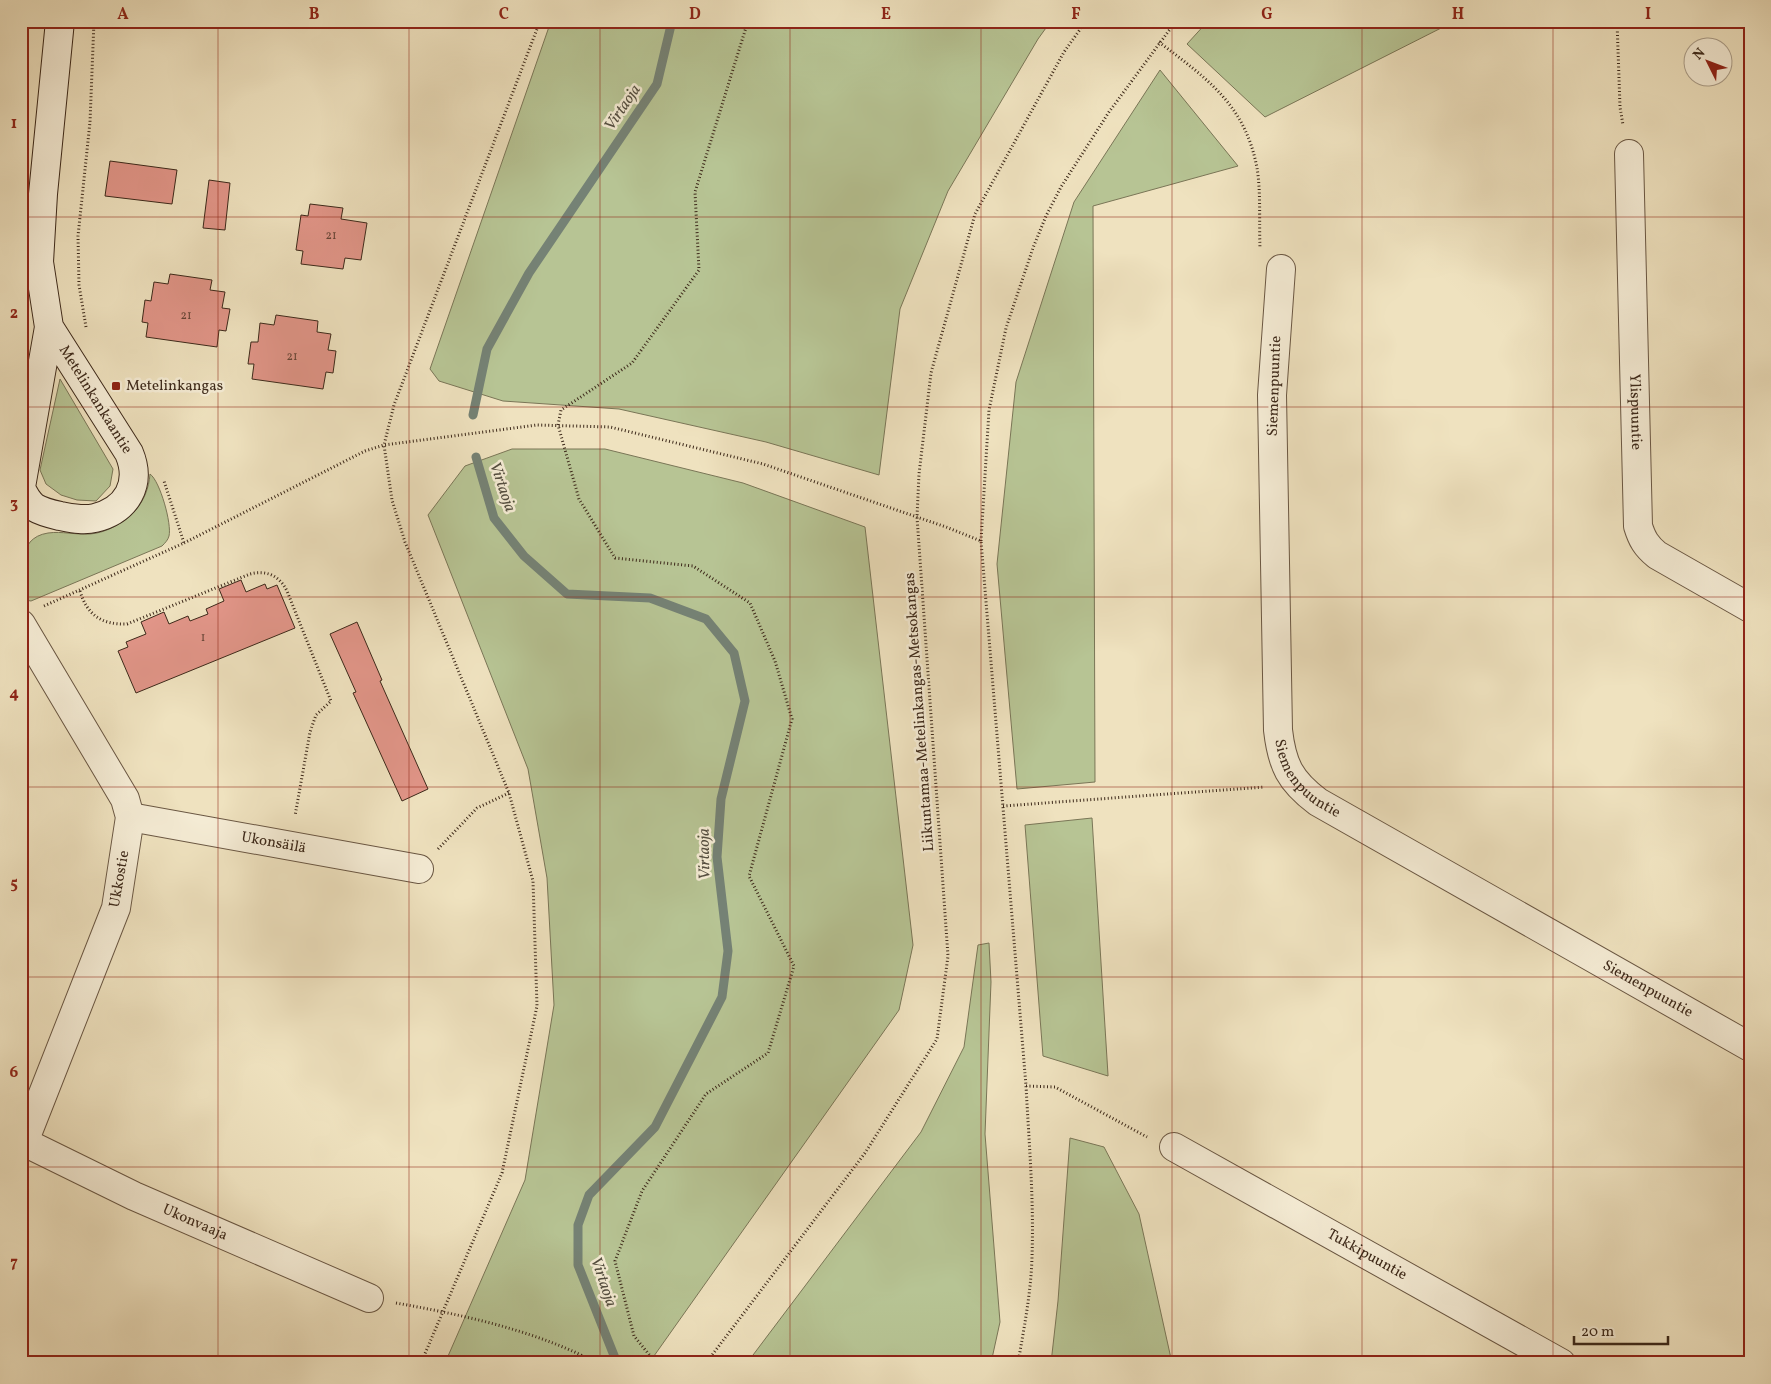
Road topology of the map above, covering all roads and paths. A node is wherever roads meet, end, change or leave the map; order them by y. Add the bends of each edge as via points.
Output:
1 (60, 21) edge
2 (540, 21) edge
3 (748, 21) edge
4 (1086, 21) edge
5 (1176, 21) edge
6 (1617, 21) edge
7 (1160, 42) junction
8 (1628, 154) joint
9 (30, 260) edge
10 (1281, 269) joint
11 (49, 327) junction
12 (558, 425) junction
13 (384, 445) junction
14 (21, 487) edge
15 (917, 517) junction
16 (981, 541) junction
17 (184, 543) dead end
18 (80, 591) dead end
19 (1750, 608) edge
20 (21, 624) edge
21 (1292, 778) junction
22 (509, 793) junction
23 (1003, 806) junction
24 (130, 817) junction
25 (289, 846) junction
26 (419, 869) joint
27 (1750, 1047) edge
28 (1026, 1086) junction
29 (23, 1143) edge
30 (1174, 1147) joint
31 (368, 1298) joint
32 (444, 1311) junction
33 (421, 1363) edge
34 (582, 1363) edge
35 (656, 1363) edge
36 (706, 1363) edge
37 (1018, 1363) edge
38 (1561, 1363) edge

1 - 9 street, Metelinkankaantie via 43,194
2 - 13 path via 394,405
3 - 12 path via 695,192 699,270 632,363 561,410
4 - 15 path, Liikuntamaa-Metelinkangas-Metsokangas via 1064,52 975,214 932,373
5 - 7 path
6 - 8 path via 1620,107
7 - 10 path via 1209,81 1241,121 1251,142 1257,170 1260,252
7 - 16 path via 1108,112 1061,187 1033,248 1006,328 989,410
8 - 19 street, Ylispuuntie via 1638,526 1642,539 1657,555
9 - 11 street, Metelinkankaantie
10 - 21 street, Siemenpuuntie via 1272,395 1278,720 1280,750
11 - 14 street, Metelinkankaantie
11 - 14 street, Metelinkankaantie via 129,453 134,464 133,488 126,500 112,512 78,519 44,512 26,498
12 - 13 path
12 - 15 path via 610,427 763,464
12 - 35 path via 579,499 615,558 693,566 750,603 775,661 792,719 749,876 794,966 768,1053 706,1094 642,1192 615,1261 634,1336
13 - 17 path via 365,451
13 - 22 path via 392,500 405,542
15 - 16 path
15 - 36 path, Liikuntamaa-Metelinkangas-Metsokangas via 948,956 937,1040 865,1153
16 - 23 path
18 - 25 path via 86,606 97,617 106,622 127,624 250,574 270,574 283,584 331,701 316,715 310,732
20 - 24 street, Ukkostie via 125,799
21 - 23 path via 1265,787
21 - 27 street, Siemenpuuntie via 1318,802
22 - 26 path via 477,808
22 - 32 path via 533,881 537,1006 502,1173
23 - 28 path
24 - 25 street, Ukonsäilä
24 - 29 street, Ukkostie via 116,908
25 - 26 street, Ukonsäilä
28 - 30 path via 1056,1087 1151,1140
28 - 37 path via 1032,1258
29 - 31 street, Ukonvaaja via 134,1196
30 - 38 street, Tukkipuuntie
31 - 32 path
32 - 33 path
32 - 34 path via 552,1341 581,1355

